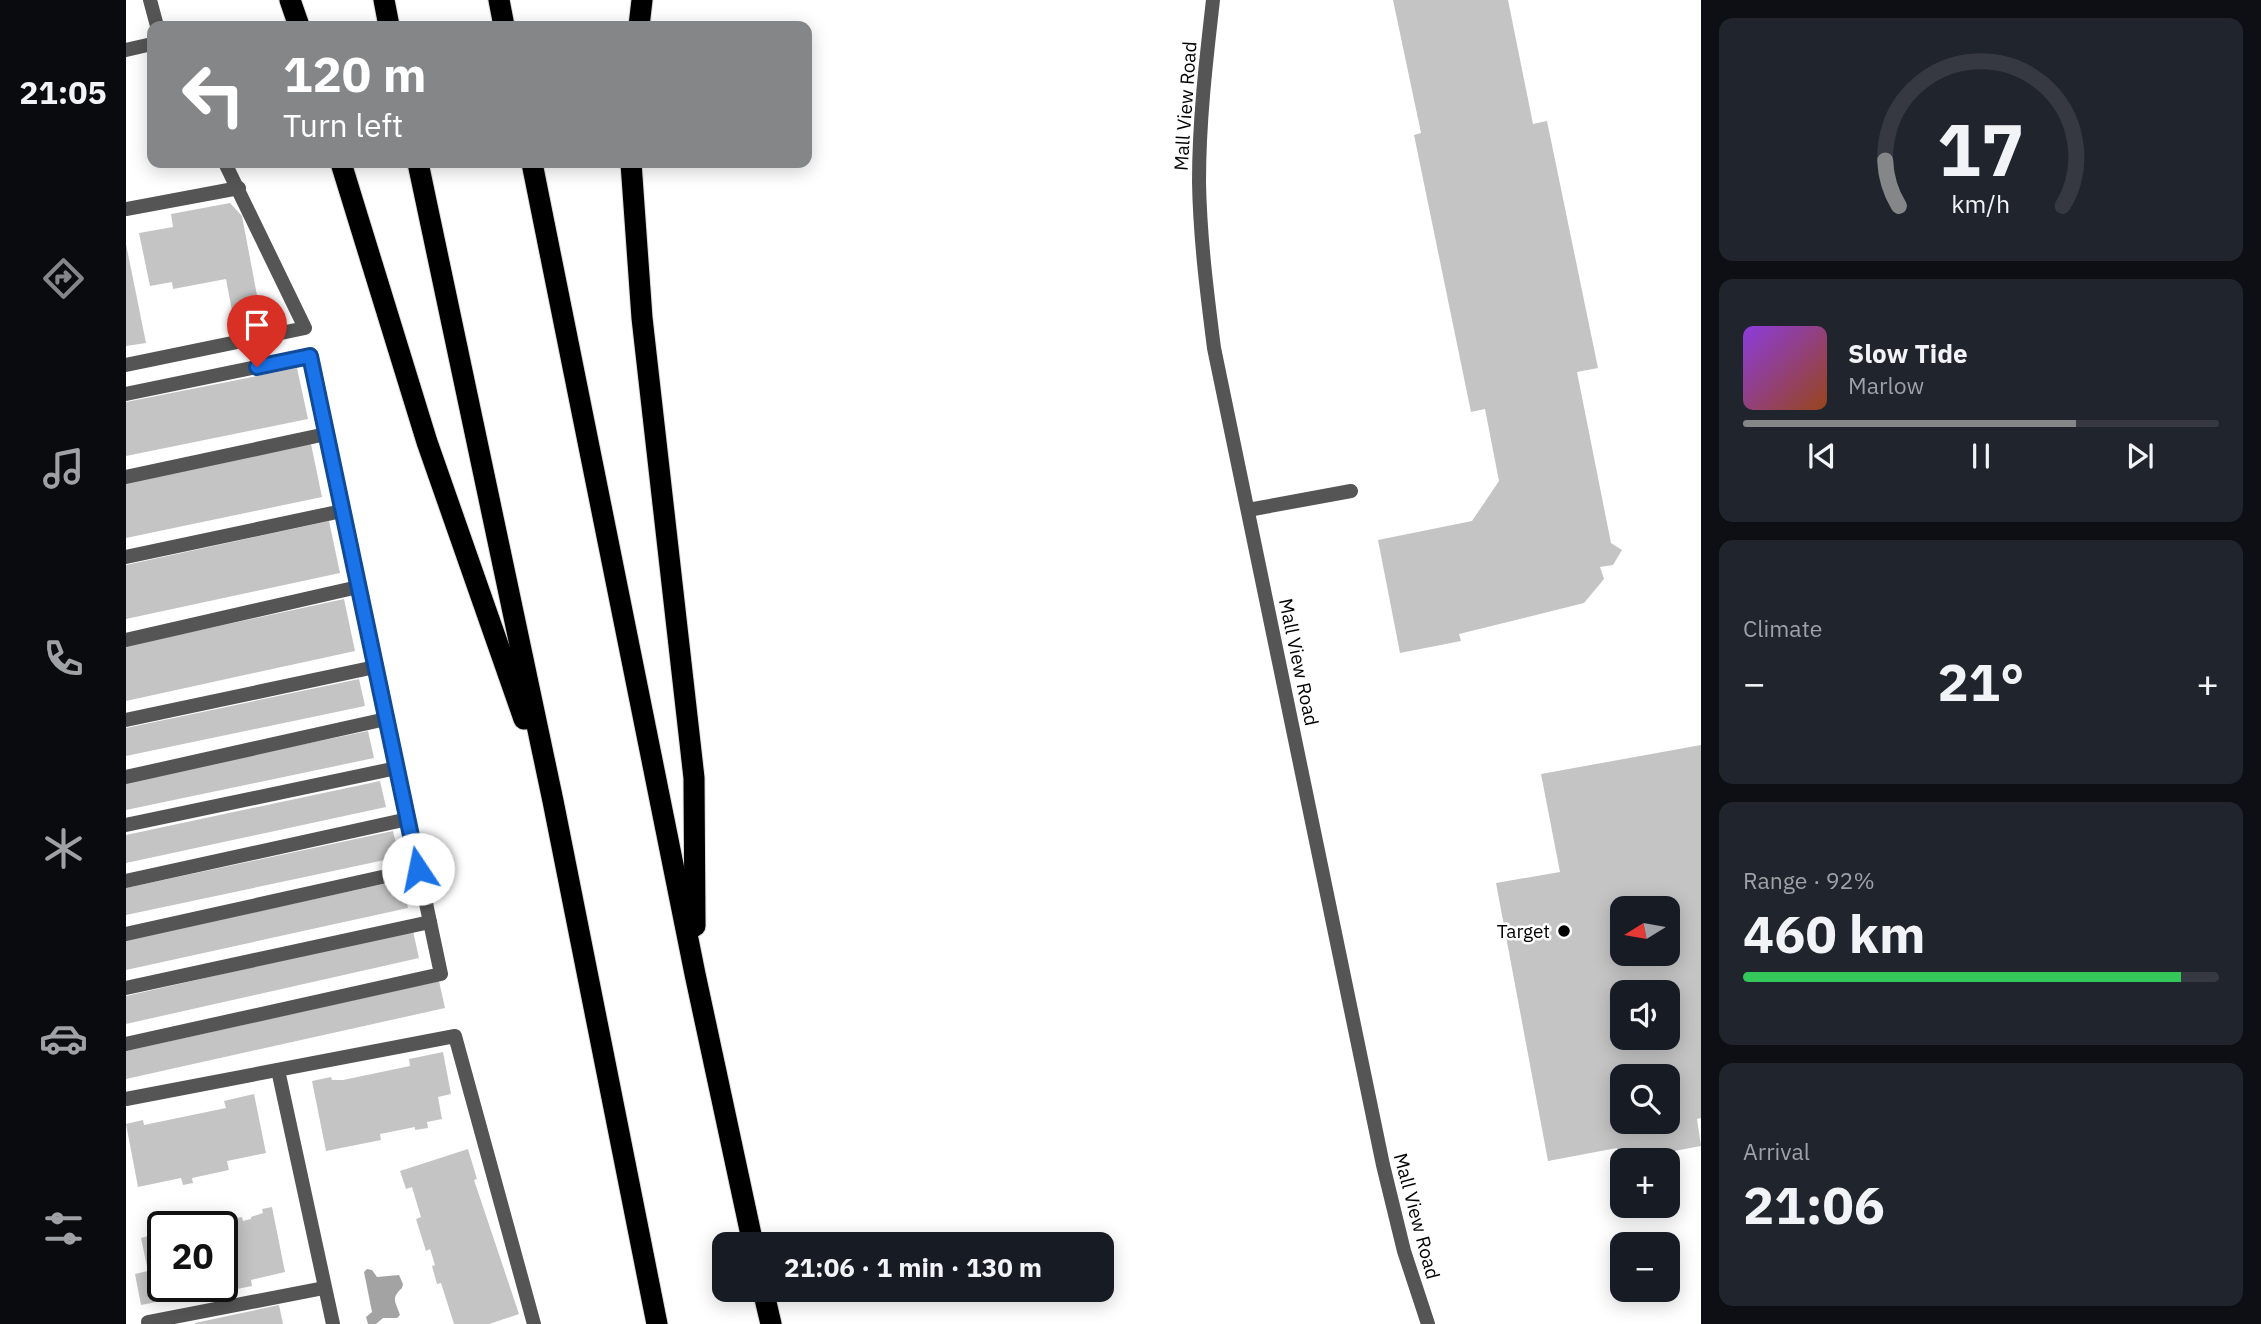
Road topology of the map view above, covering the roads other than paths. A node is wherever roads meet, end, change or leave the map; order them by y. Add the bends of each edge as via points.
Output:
1 (150, 0) edge
2 (290, 0) edge
3 (384, 0) edge
4 (499, 0) edge
5 (642, 0) edge
6 (1213, 0) edge
7 (155, 21) edge
8 (297, 21) edge
9 (388, 21) edge
10 (503, 21) edge
11 (640, 21) edge
12 (147, 45) edge
13 (126, 50) edge
14 (228, 168) edge
15 (343, 168) edge
16 (419, 168) edge
17 (533, 168) edge
18 (631, 168) edge
19 (239, 188) junction
20 (126, 209) edge
21 (126, 365) edge
22 (126, 394) edge
23 (326, 433) junction
24 (126, 477) edge
25 (1351, 491) dead end
26 (1248, 510) junction
27 (342, 512) junction
28 (126, 557) edge
29 (358, 587) junction
30 (126, 640) edge
31 (375, 667) junction
32 (386, 719) junction
33 (126, 720) edge
34 (397, 768) junction
35 (126, 776) edge
36 (553, 802) junction
37 (408, 819) junction
38 (126, 825) edge
39 (418, 869) junction
40 (126, 881) edge
41 (430, 922) junction
42 (126, 934) edge
43 (695, 974) junction
44 (126, 988) edge
45 (126, 1044) edge
46 (278, 1069) junction
47 (126, 1100) edge
48 (751, 1232) edge
49 (324, 1289) junction
50 (766, 1302) edge
51 (148, 1322) dead end
52 (333, 1324) edge
53 (534, 1324) edge
54 (657, 1324) edge
55 (771, 1324) edge
56 (1427, 1324) edge

1 - 7 street
2 - 8 highway
3 - 9 highway
4 - 10 highway
5 - 11 highway
6 - 26 street, Mall View Road via 1202,90 1199,182 1203,256 1214,348
12 - 13 street
14 - 19 street
15 - 36 highway via 427,442
16 - 36 highway
17 - 43 highway
18 - 43 highway via 643,332 694,778
19 - 20 street
19 - 21 street via 305,328
22 - 23 street via 310,356
23 - 24 street
23 - 27 street
25 - 26 street
26 - 56 street, Mall View Road via 1383,1165
27 - 28 street
27 - 29 street
29 - 30 street
29 - 31 street
31 - 32 street
31 - 33 street
32 - 34 street
32 - 35 street
34 - 37 street
34 - 38 street
36 - 54 highway
37 - 39 street
37 - 40 street
39 - 41 street
39 - 42 street
41 - 44 street
41 - 45 street via 441,974
43 - 48 highway
46 - 47 street
46 - 49 street
46 - 53 street via 455,1036
49 - 51 street
49 - 52 street
50 - 55 highway

